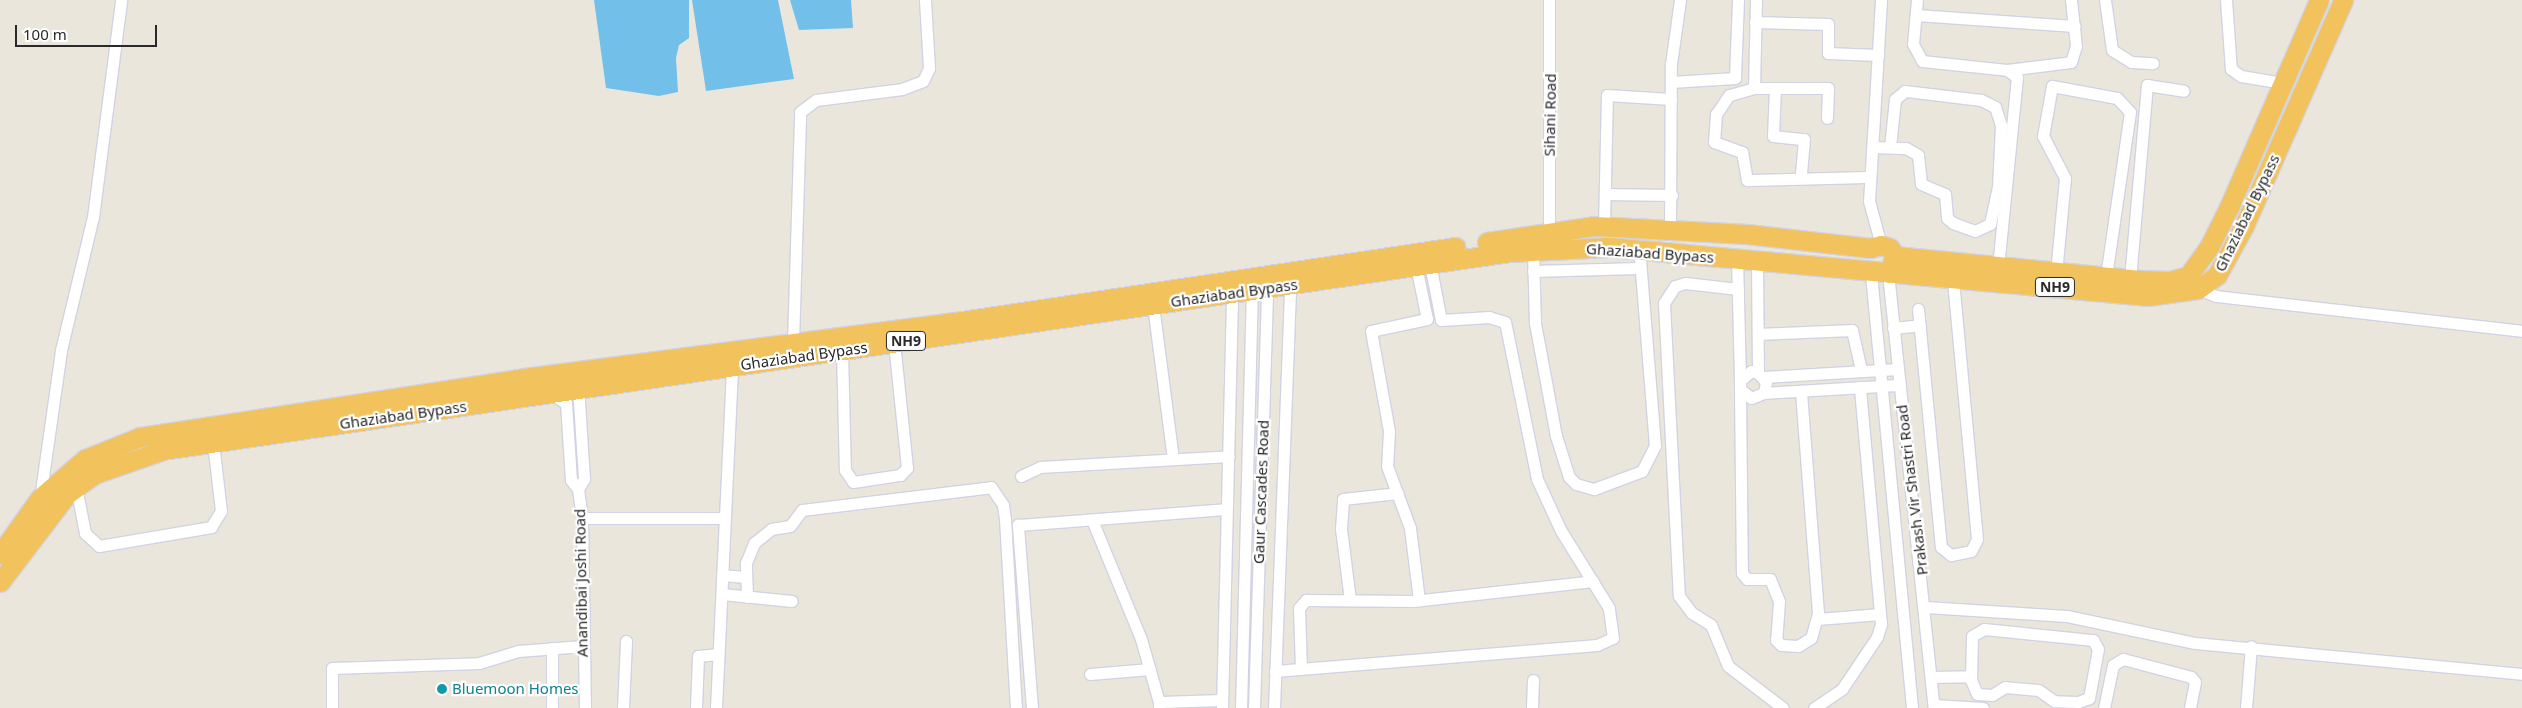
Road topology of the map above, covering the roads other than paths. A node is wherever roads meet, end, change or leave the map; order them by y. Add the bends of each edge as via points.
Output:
1 (121, 0) edge
2 (925, 0) edge
3 (1549, 0) edge
4 (1680, 0) edge
5 (1738, 0) edge
6 (1756, 0) edge
7 (1881, 0) edge
8 (1917, 0) edge
9 (2071, 0) edge
10 (2105, 0) edge
11 (2226, 0) edge
12 (2319, 0) edge
13 (2343, 0) edge
14 (1916, 15) junction
15 (1755, 22) junction
16 (2075, 26) junction
17 (1878, 55) junction
18 (2153, 63) dead end
19 (2007, 70) junction
20 (1671, 82) junction
21 (2283, 83) junction
22 (1754, 88) junction
23 (1775, 88) junction
24 (2184, 91) dead end
25 (1671, 99) junction
26 (1827, 118) dead end
27 (2264, 127) junction
28 (2285, 135) junction
29 (1872, 147) junction
30 (1890, 147) junction
31 (2253, 152) junction
32 (2274, 161) junction
33 (1801, 177) junction
34 (1870, 177) junction
35 (1605, 194) junction
36 (1672, 195) junction
37 (1604, 226) junction
38 (1670, 228) junction
39 (1549, 230) junction
40 (1533, 250) junction
41 (1737, 258) junction
42 (1639, 259) junction
43 (1757, 260) junction
44 (1878, 261) junction
45 (1423, 265) junction
46 (1998, 267) junction
47 (1533, 271) junction
48 (2056, 273) junction
49 (2106, 277) junction
50 (1953, 278) junction
51 (2130, 280) junction
52 (1260, 283) junction
53 (1290, 285) junction
54 (1738, 289) junction
55 (2198, 290) junction
56 (1232, 294) junction
57 (1153, 305) junction
58 (1918, 309) dead end
59 (1441, 320) junction
60 (1424, 322) junction
61 (1920, 325) junction
62 (1894, 328) junction
63 (2522, 330) edge
64 (1758, 334) junction
65 (793, 341) junction
66 (894, 343) junction
67 (842, 350) junction
68 (732, 366) junction
69 (1898, 369) junction
70 (1861, 370) junction
71 (1880, 370) junction
72 (1761, 375) junction
73 (577, 381) junction
74 (1740, 385) junction
75 (1900, 385) junction
76 (1881, 386) junction
77 (1860, 387) junction
78 (1801, 390) junction
79 (550, 393) junction
80 (1764, 393) junction
81 (407, 405) junction
82 (213, 443) junction
83 (1228, 456) junction
84 (1173, 459) junction
85 (1020, 476) dead end
86 (76, 487) junction
87 (578, 488) junction
88 (1398, 493) junction
89 (40, 498) junction
90 (1225, 509) junction
91 (582, 518) junction
92 (724, 518) junction
93 (1092, 520) junction
94 (0, 554) edge
95 (1226, 573) junction
96 (1243, 574) junction
97 (722, 575) junction
98 (1259, 576) junction
99 (1276, 576) junction
100 (746, 577) junction
101 (1593, 581) junction
102 (0, 582) edge
103 (722, 594) junction
104 (747, 597) junction
105 (1350, 600) junction
106 (1419, 600) junction
107 (792, 601) dead end
108 (1926, 607) junction
109 (1880, 614) junction
110 (1817, 619) junction
111 (626, 642) dead end
112 (583, 646) junction
113 (2251, 646) junction
114 (552, 648) junction
115 (718, 654) junction
116 (1150, 669) junction
117 (1301, 669) junction
118 (1275, 672) junction
119 (1090, 674) dead end
120 (2522, 674) edge
121 (1971, 676) junction
122 (1932, 678) junction
123 (1533, 680) dead end
124 (1222, 704) edge
125 (1159, 705) edge
126 (1934, 707) edge
127 (332, 708) edge
128 (552, 708) edge
129 (585, 708) edge
130 (624, 708) edge
131 (696, 708) edge
132 (716, 708) edge
133 (1016, 708) edge
134 (1032, 708) edge
135 (1241, 708) edge
136 (1254, 708) edge
137 (1274, 708) edge
138 (1532, 708) edge
139 (1784, 708) edge
140 (1814, 708) edge
141 (1912, 708) edge
142 (1983, 708) edge
143 (2104, 708) edge
144 (2190, 708) edge
145 (2246, 708) edge

1 - 89 street via 93,217 58,367
2 - 65 street via 929,68 923,82 902,89 816,100 800,112
3 - 39 street, Sihani Road
4 - 20 street
5 - 20 street via 1735,78
6 - 15 street
7 - 17 street
8 - 14 street
9 - 16 street
10 - 18 street via 2112,50 2131,62
11 - 21 street via 2231,69 2241,76
12 - 21 highway, Ghaziabad Bypass / NH9
13 - 28 highway, Ghaziabad Bypass
14 - 16 street
14 - 19 street via 1914,50 1922,61
15 - 17 street via 1828,24 1828,53
15 - 22 street
16 - 19 street via 2076,53 2068,64
17 - 29 street
19 - 46 street via 2016,77 2018,85
20 - 25 street
21 - 27 highway, Ghaziabad Bypass / NH9
22 - 23 street
22 - 33 street via 1728,96 1716,113 1714,142 1742,152 1746,180
23 - 26 street via 1828,88
23 - 33 street via 1773,136 1804,138
24 - 51 street via 2147,85
25 - 35 street via 1607,95
25 - 36 street
27 - 28 highway
27 - 31 highway, Ghaziabad Bypass / NH9
28 - 32 highway, Ghaziabad Bypass
29 - 30 street
29 - 34 street
30 - 30 street via 1918,155 1922,184 1945,194 1947,218 1953,223 1975,231 1990,224 1998,187 2001,125 1995,107 1982,100 1905,91 1895,99
31 - 32 highway
31 - 51 highway, Ghaziabad Bypass / NH9 via 2209,247 2193,271 2170,281
32 - 55 highway, Ghaziabad Bypass via 2218,275
33 - 34 street
34 - 44 street via 1870,207
35 - 36 street
35 - 37 street
36 - 38 street
37 - 38 highway, Ghaziabad Bypass / NH9
37 - 39 highway, Ghaziabad Bypass / NH9
38 - 44 highway, Ghaziabad Bypass / NH9
39 - 52 highway, Ghaziabad Bypass / NH9
40 - 42 highway, Ghaziabad Bypass / NH9
40 - 45 highway, Ghaziabad Bypass / NH9
40 - 47 street
41 - 42 highway, Ghaziabad Bypass / NH9
41 - 43 highway, Ghaziabad Bypass / NH9
41 - 54 street
42 - 47 street
42 - 47 street via 1655,446 1642,471 1594,489 1576,484 1562,462 1539,351
43 - 44 highway, Ghaziabad Bypass / NH9
43 - 64 street
44 - 46 highway, Ghaziabad Bypass / NH9
44 - 50 highway, Ghaziabad Bypass / NH9
44 - 62 street, Prakash Vir Shastri Road
44 - 71 street, Prakash Vir Shastri Road
45 - 53 highway, Ghaziabad Bypass / NH9
45 - 59 street
45 - 60 street
46 - 48 highway, Ghaziabad Bypass / NH9
48 - 49 highway, Ghaziabad Bypass / NH9
48 - 49 street via 2065,178 2043,136 2052,86 2117,98 2130,112
49 - 51 highway, Ghaziabad Bypass / NH9
50 - 55 highway, Ghaziabad Bypass / NH9 via 2148,296
50 - 61 street via 1977,539 1967,552 1947,555 1941,546
52 - 53 highway, Ghaziabad Bypass / NH9
52 - 56 highway, Ghaziabad Bypass / NH9
52 - 65 highway, Ghaziabad Bypass / NH9
52 - 96 street, Gaur Cascades Road
52 - 98 street, Gaur Cascades Road
53 - 99 street
54 - 74 street
54 - 139 street via 1686,283 1675,286 1664,303 1680,596 1692,613 1712,624 1728,666
55 - 63 street via 2216,296
56 - 57 highway, Ghaziabad Bypass / NH9
56 - 83 street
57 - 66 highway, Ghaziabad Bypass / NH9
57 - 84 street
58 - 61 street
59 - 60 street
59 - 101 street via 1489,317 1505,322 1537,479 1561,531
60 - 88 street via 1370,331 1389,431 1387,466
61 - 62 street
62 - 69 street, Prakash Vir Shastri Road
64 - 70 street via 1852,330
64 - 72 street
65 - 73 highway, Ghaziabad Bypass / NH9
66 - 67 highway, Ghaziabad Bypass / NH9
66 - 67 street via 908,468 900,475 852,482 846,475
67 - 68 highway, Ghaziabad Bypass / NH9
68 - 73 highway, Ghaziabad Bypass / NH9
68 - 92 street
69 - 71 street
69 - 75 street, Prakash Vir Shastri Road
70 - 71 street
70 - 72 street
71 - 76 street, Prakash Vir Shastri Road
72 - 74 street via 1751,372
72 - 80 street
73 - 79 highway, Ghaziabad Bypass / NH9
73 - 81 highway, Ghaziabad Bypass / NH9
73 - 87 street, Anandibai Joshi Road via 584,479
74 - 80 street via 1751,398
74 - 110 street via 1742,573 1747,579 1770,579 1779,601 1775,632 1781,645 1798,646 1811,638
75 - 76 street
75 - 108 street, Prakash Vir Shastri Road
76 - 77 street
76 - 141 street, Prakash Vir Shastri Road
77 - 78 street
77 - 109 street
78 - 80 street
78 - 110 street
79 - 81 highway, Ghaziabad Bypass / NH9
79 - 87 street, Anandibai Joshi Road via 566,403 571,480
81 - 82 highway, Ghaziabad Bypass / NH9
81 - 89 highway, Ghaziabad Bypass / NH9 via 140,437 85,458
82 - 86 highway, Ghaziabad Bypass / NH9 via 163,450 95,474
82 - 86 street via 221,511 211,527 99,546 85,533
83 - 84 street
83 - 90 street
84 - 85 street via 1040,467
86 - 102 highway, Ghaziabad Bypass / NH9
87 - 91 street, Anandibai Joshi Road
88 - 105 street via 1344,499 1341,529
88 - 106 street via 1410,528
89 - 94 highway, Ghaziabad Bypass / NH9
90 - 93 street
90 - 95 street
91 - 92 street
91 - 112 street, Anandibai Joshi Road
92 - 97 street
93 - 116 street
93 - 134 street via 1018,525
95 - 96 street
95 - 124 street
96 - 135 street, Gaur Cascades Road
97 - 100 street
97 - 103 street
98 - 99 street
98 - 136 street, Gaur Cascades Road
99 - 118 street
100 - 104 street
100 - 133 street via 754,543 771,529 790,526 802,510 990,487 1003,505 1005,519
101 - 106 street
101 - 117 street via 1613,624 1613,638 1598,645
103 - 104 street
103 - 115 street
104 - 107 street
105 - 106 street
105 - 117 street via 1306,600 1299,608
108 - 113 street via 2067,616 2195,643
108 - 122 street, Prakash Vir Shastri Road
109 - 110 street
109 - 140 street via 1878,637 1842,689
111 - 130 street
112 - 114 street
112 - 129 street, Anandibai Joshi Road
113 - 120 street
113 - 145 street
114 - 127 street via 518,651 478,663 332,668
114 - 128 street
115 - 131 street via 698,656
115 - 132 street
116 - 119 street
116 - 125 street
117 - 118 street
118 - 137 street
121 - 121 street via 1973,688 1985,696 2005,687 2038,690 2054,700 2084,702 2091,693 2098,649 2087,637 1984,629 1972,636
121 - 122 street
122 - 126 street, Prakash Vir Shastri Road
123 - 138 street
124 - 125 street
126 - 142 street
143 - 144 street via 2113,665 2123,659 2192,677 2195,682

